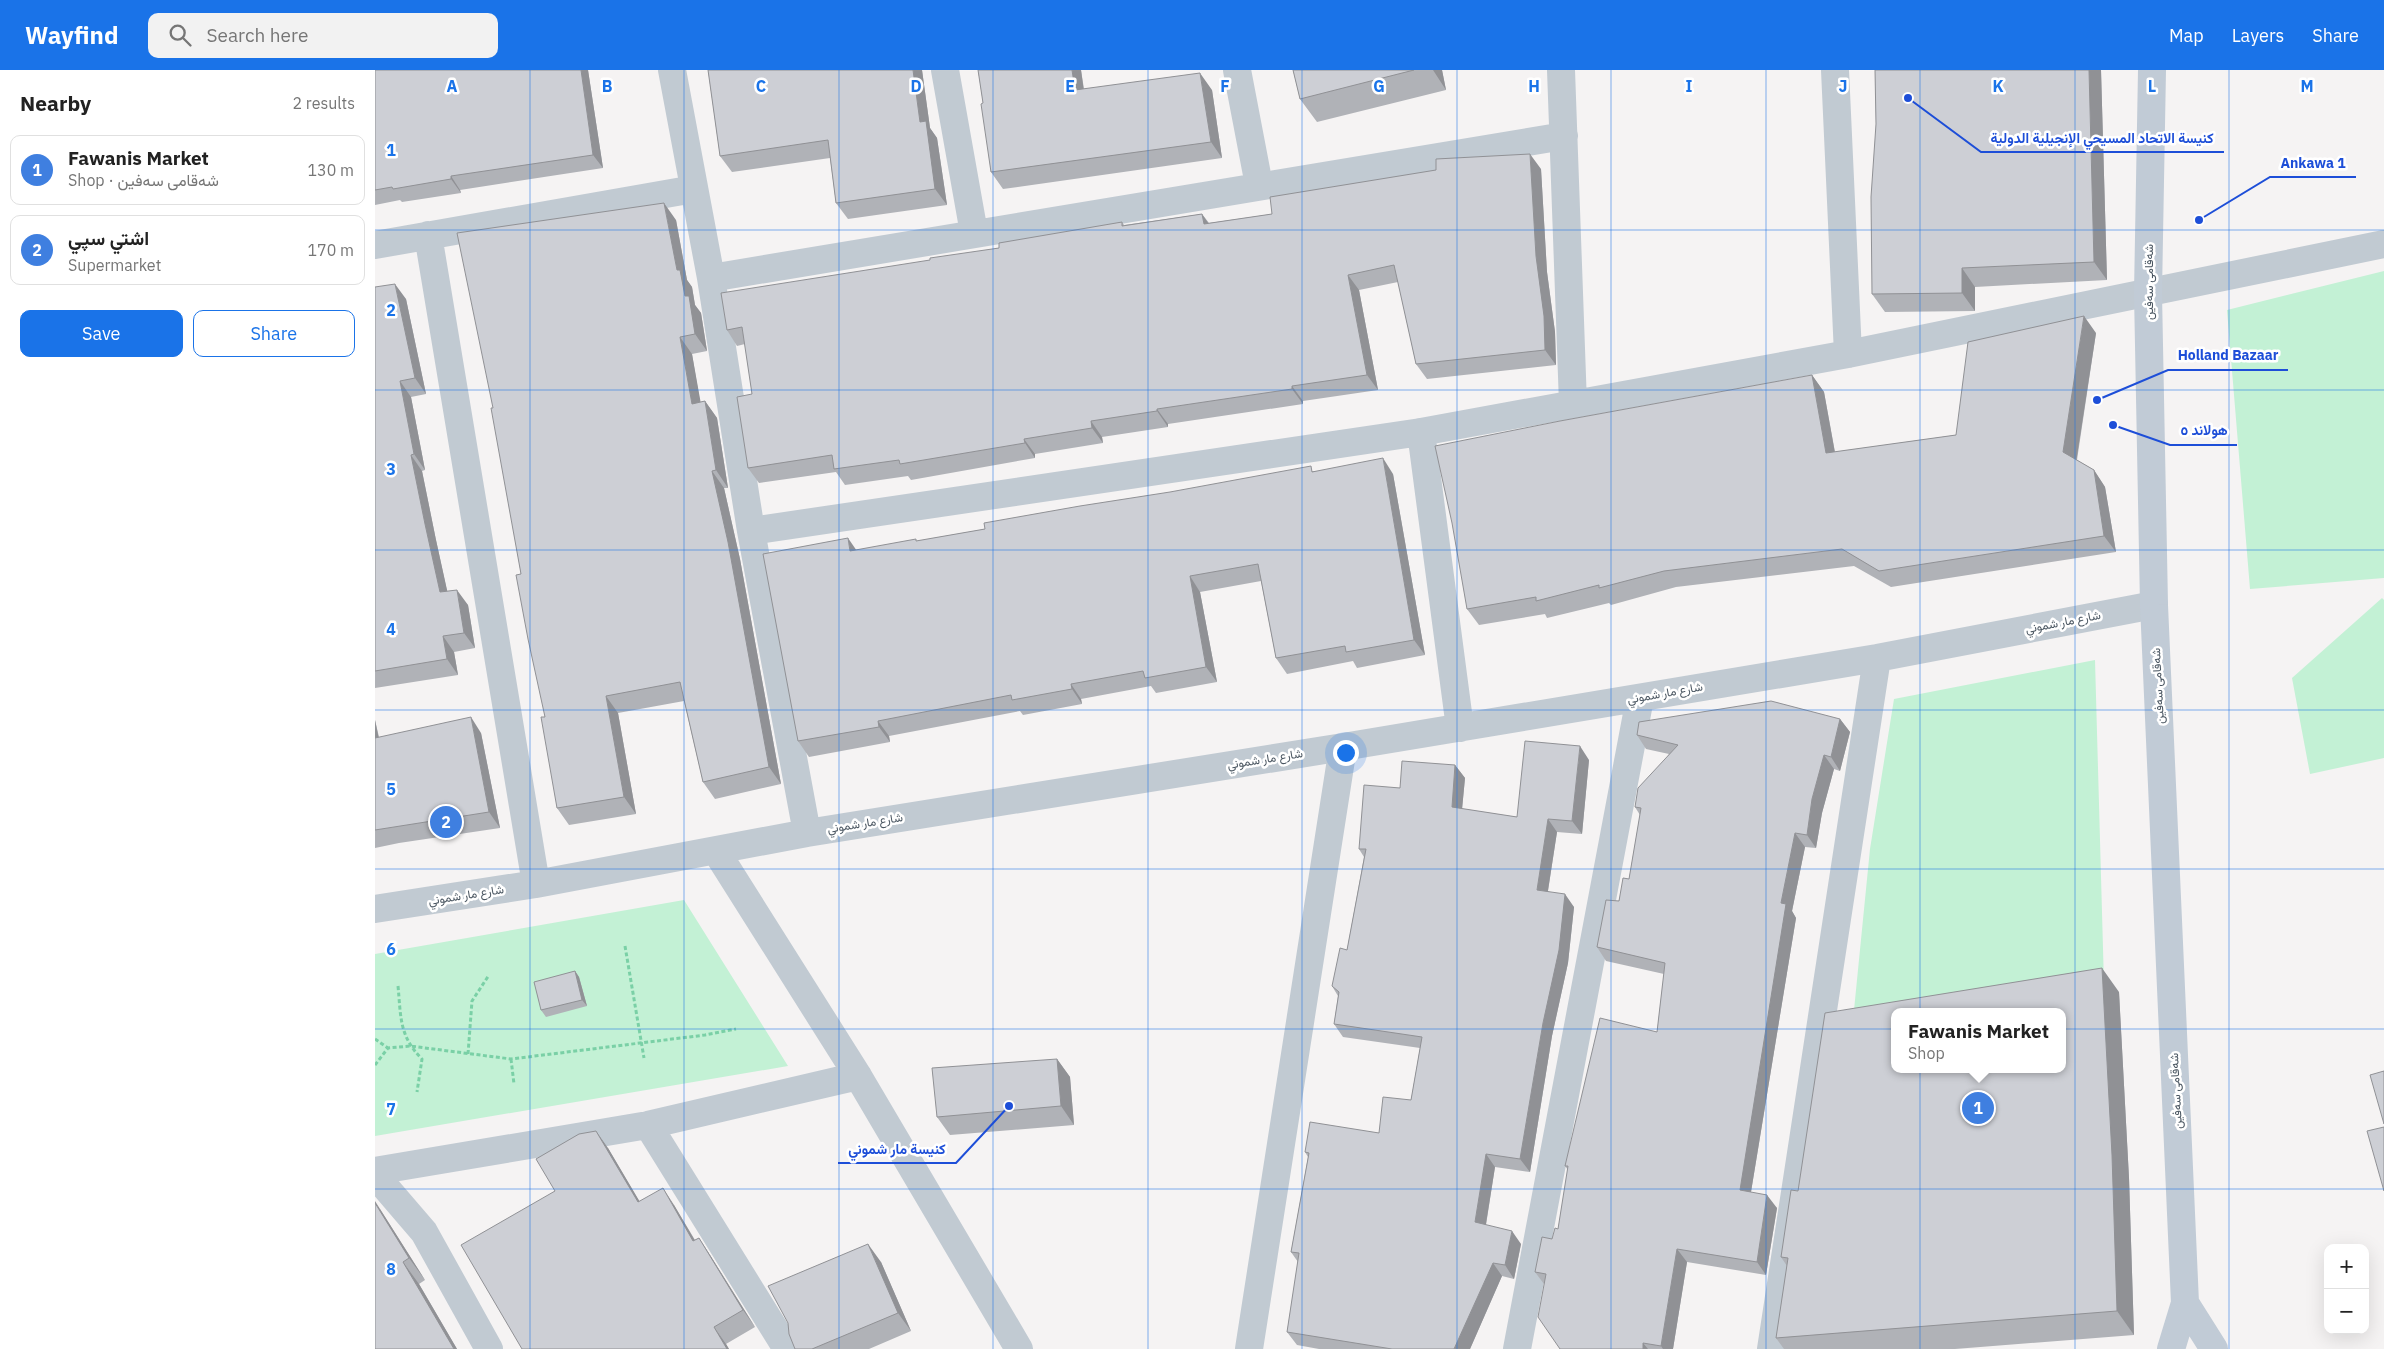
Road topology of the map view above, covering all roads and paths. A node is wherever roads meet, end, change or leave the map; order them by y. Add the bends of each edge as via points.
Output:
1 (672, 70) edge
2 (945, 70) edge
3 (1237, 70) edge
4 (1561, 70) edge
5 (1835, 70) edge
6 (2152, 70) edge
7 (1564, 136) junction
8 (1259, 185) junction
9 (694, 189) junction
10 (975, 233) junction
11 (428, 235) junction
12 (2384, 244) edge
13 (375, 245) edge
14 (711, 278) junction
15 (2148, 293) junction
16 (1848, 354) junction
17 (1573, 404) junction
18 (1421, 432) junction
19 (751, 531) junction
20 (2154, 605) junction
21 (1877, 658) junction
22 (1640, 698) junction
23 (1460, 728) junction
24 (1343, 747) junction
25 (807, 833) junction
26 (716, 851) junction
27 (536, 884) junction
28 (375, 909) edge
29 (625, 946) dead end
30 (489, 975) dead end
31 (397, 986) dead end
32 (736, 1029) dead end
33 (375, 1039) edge
34 (641, 1043) junction
35 (410, 1046) junction
36 (388, 1048) junction
37 (468, 1054) junction
38 (511, 1058) junction
39 (643, 1058) dead end
40 (375, 1065) edge
41 (858, 1076) junction
42 (514, 1084) dead end
43 (417, 1092) dead end
44 (648, 1125) junction
45 (375, 1171) edge
46 (375, 1175) edge
47 (2185, 1302) junction
48 (489, 1349) edge
49 (787, 1349) edge
50 (1019, 1349) edge
51 (1249, 1349) edge
52 (1517, 1349) edge
53 (1771, 1349) edge
54 (2171, 1349) edge
55 (2214, 1349) edge

1 - 9 street
2 - 10 street
3 - 8 street
4 - 7 street
5 - 16 street
6 - 15 street, شەقامی سەفین
7 - 8 street
7 - 17 street
8 - 10 street
9 - 11 street
9 - 14 street
10 - 14 street
11 - 13 street
11 - 27 street
12 - 15 street
14 - 19 street
15 - 16 street
15 - 20 street, شەقامی سەفین
16 - 17 street
17 - 18 street
18 - 19 street
18 - 23 street
19 - 25 street
20 - 21 street, شارع مار شموني
20 - 47 street, شەقامی سەفین
21 - 22 street, شارع مار شموني
21 - 53 street
22 - 23 street, شارع مار شموني
22 - 52 street
23 - 24 street, شارع مار شموني
24 - 25 street, شارع مار شموني
24 - 51 street
25 - 26 street, شارع مار شموني
26 - 27 street, شارع مار شموني
26 - 41 street
27 - 28 street, شارع مار شموني
29 - 34 path
30 - 37 path via 472,1001
31 - 35 path via 402,1031
32 - 34 path
33 - 36 path
34 - 38 path
34 - 39 path
35 - 36 path
35 - 37 path
35 - 43 path via 422,1059
36 - 40 path
37 - 38 path
38 - 42 path
41 - 44 street
41 - 50 street
44 - 45 street
44 - 49 street
46 - 48 street via 424,1232
47 - 54 street
47 - 55 street

